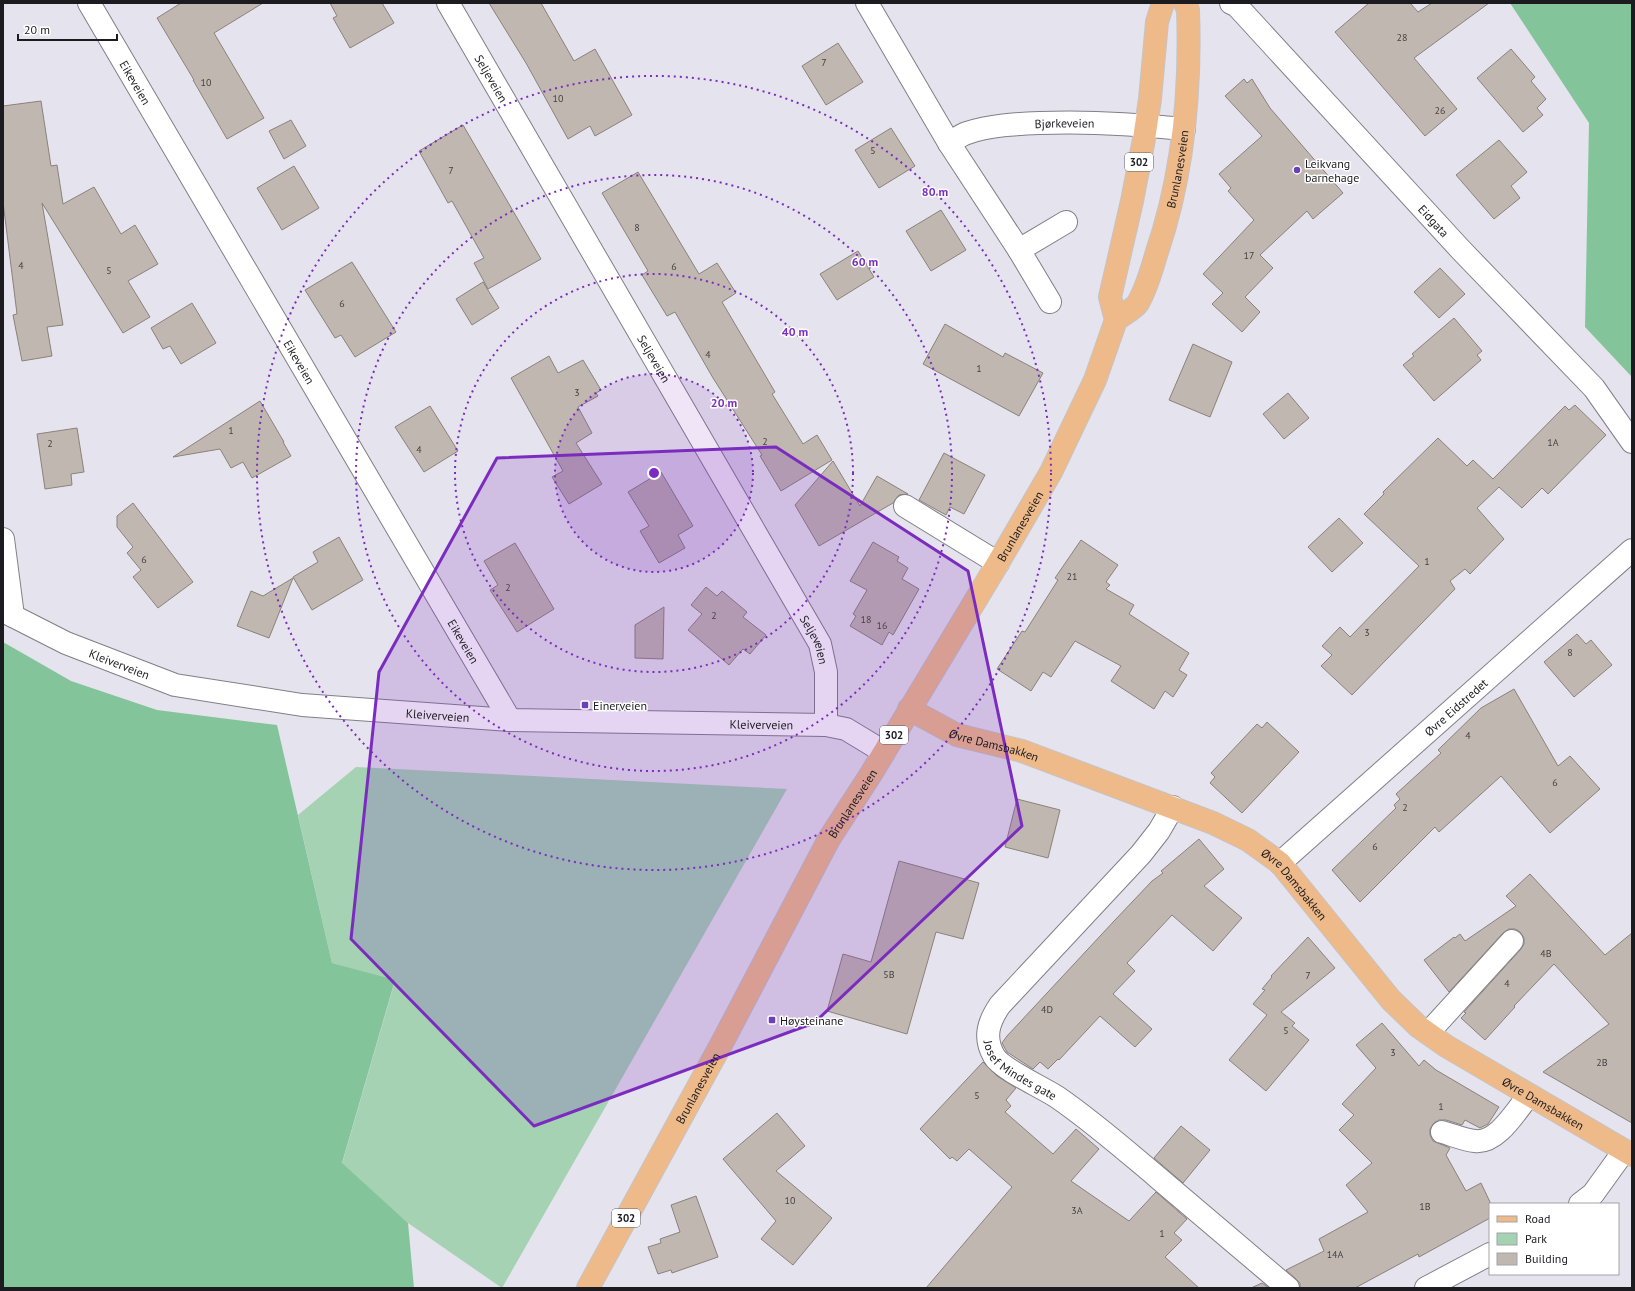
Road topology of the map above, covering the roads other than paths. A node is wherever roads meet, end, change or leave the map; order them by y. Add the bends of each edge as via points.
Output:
1 (89, 3) edge
2 (448, 3) edge
3 (868, 3) edge
4 (1164, 3) edge
5 (1185, 3) edge
6 (1231, 3) edge
7 (1146, 125) junction
8 (1184, 129) junction
9 (948, 143) junction
10 (1066, 222) dead end
11 (1019, 250) junction
12 (1050, 302) dead end
13 (1116, 320) junction
14 (1632, 442) edge
15 (905, 506) dead end
16 (3, 539) edge
17 (1632, 550) edge
18 (998, 563) junction
19 (8, 613) edge
20 (909, 709) junction
21 (510, 720) junction
22 (826, 725) junction
23 (884, 752) junction
24 (1173, 807) junction
25 (1280, 863) junction
26 (1512, 941) dead end
27 (1428, 1033) junction
28 (1529, 1096) junction
29 (1442, 1132) dead end
30 (1628, 1153) edge
31 (1581, 1203) edge
32 (1489, 1255) edge
33 (588, 1288) edge
34 (1288, 1288) edge
35 (1426, 1288) edge

1 - 21 street, Eikeveien
2 - 22 street, Seljeveien via 820,644 826,672
3 - 9 street
4 - 7 main road, 302 via 1158,22
5 - 8 main road, Brunlanesveien via 1188,10 1189,46
6 - 14 street, Eidgata via 1243,12 1461,250 1594,388
7 - 8 street, Bjørkeveien
7 - 9 street, Bjørkeveien via 1094,122 1014,124 966,133
7 - 13 main road, 302 via 1110,297
8 - 13 main road, Brunlanesveien via 1174,194 1151,270 1137,304
9 - 11 street
10 - 11 street
11 - 12 street
13 - 18 main road, Brunlanesveien / 302 via 1095,380 1051,472
15 - 18 street
16 - 19 street
17 - 25 street, Øvre Eidstredet
18 - 20 main road, Brunlanesveien / 302
19 - 21 street, Kleiverveien via 66,643 175,685 302,705
20 - 23 main road, Brunlanesveien / 302
20 - 24 main road, Øvre Damsbakken via 957,735 1022,751
21 - 22 street, Kleiverveien
22 - 23 street, Kleiverveien via 846,729
23 - 33 main road, Brunlanesveien / 302 via 829,839 723,1041
24 - 25 main road, Øvre Damsbakken via 1248,840
24 - 34 street, Josef Mindes gate via 1160,831 1141,854 1000,1005 991,1019 988,1031 990,1045 994,1057 1098,1126
25 - 27 main road, Øvre Damsbakken via 1391,1000
26 - 27 street
27 - 28 main road, Øvre Damsbakken
28 - 29 street via 1489,1139 1474,1141
28 - 30 main road, Øvre Damsbakken
30 - 31 street via 1593,1194
32 - 35 street

